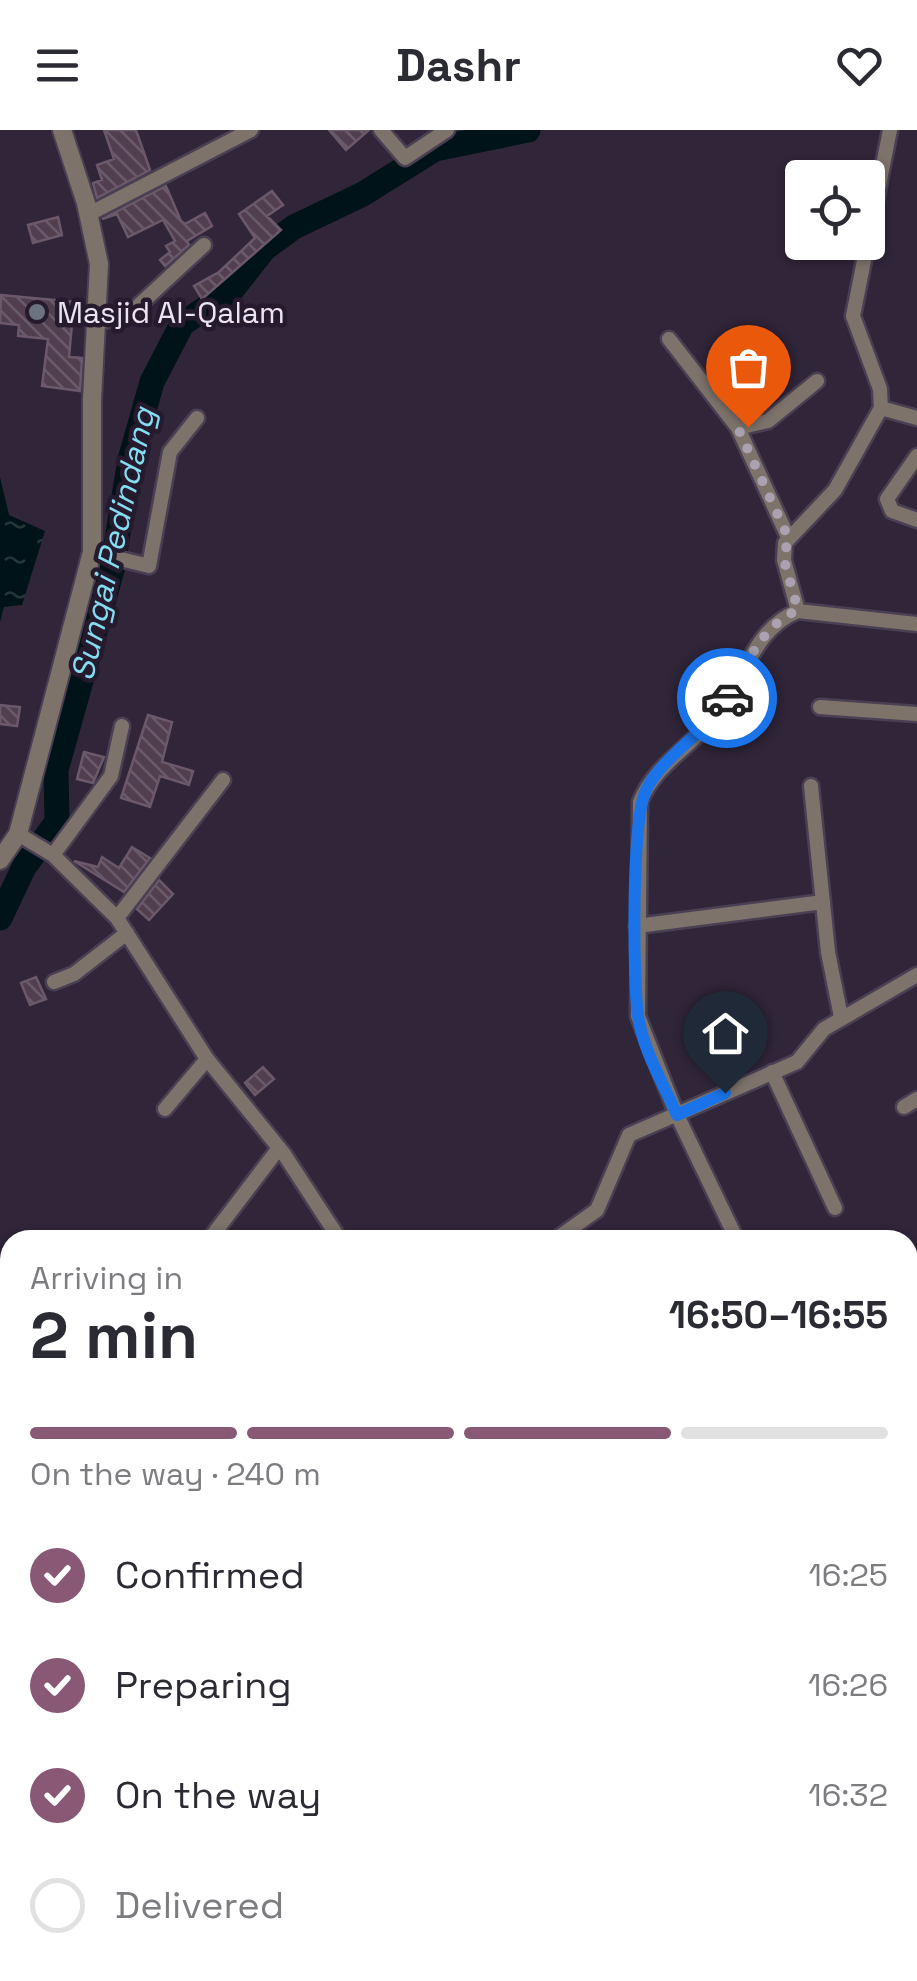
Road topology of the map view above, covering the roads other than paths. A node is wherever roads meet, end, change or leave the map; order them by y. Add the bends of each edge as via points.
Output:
1 (62, 130) edge
2 (251, 130) edge
3 (381, 130) edge
4 (447, 130) edge
5 (890, 130) edge
6 (89, 214) junction
7 (204, 245) dead end
8 (98, 322) junction
9 (668, 340) dead end
10 (817, 380) dead end
11 (881, 408) junction
12 (197, 418) dead end
13 (917, 418) edge
14 (738, 428) junction
15 (917, 456) edge
16 (917, 520) edge
17 (788, 537) junction
18 (98, 554) junction
19 (798, 610) junction
20 (917, 624) edge
21 (820, 707) dead end
22 (917, 714) edge
23 (122, 726) dead end
24 (224, 780) dead end
25 (811, 786) dead end
26 (16, 838) edge
27 (51, 854) junction
28 (0, 860) edge
29 (823, 902) junction
30 (117, 918) junction
31 (638, 926) junction
32 (127, 933) junction
33 (917, 975) edge
34 (54, 982) dead end
35 (842, 1017) junction
36 (208, 1059) junction
37 (772, 1072) junction
38 (165, 1109) dead end
39 (677, 1115) junction
40 (279, 1148) junction
41 (835, 1208) dead end
42 (217, 1230) edge
43 (333, 1230) edge
44 (569, 1230) edge
45 (733, 1230) edge

1 - 6 street
2 - 6 street
3 - 4 street via 405,158
5 - 11 street via 854,316
6 - 8 street via 100,264
7 - 8 street via 136,308
8 - 18 street via 92,400
9 - 14 street
10 - 14 street via 768,421
11 - 13 street
11 - 17 street via 835,490
12 - 18 street via 170,452 149,566
14 - 17 street
15 - 16 street via 887,499 892,511
17 - 19 street via 784,560
18 - 26 street
19 - 20 street
19 - 31 street via 759,642 718,714 645,790 638,818
21 - 22 street
23 - 27 street via 112,776
24 - 30 street
25 - 29 street
26 - 27 street
26 - 28 street
27 - 30 street
29 - 31 street
29 - 35 street
30 - 32 street
31 - 39 street via 638,1016
32 - 34 street
32 - 36 street
33 - 35 street
35 - 37 street via 802,1057
36 - 38 street
36 - 40 street
37 - 39 street
37 - 41 street
39 - 44 street via 629,1136 597,1210
39 - 45 street
40 - 42 street
40 - 43 street

